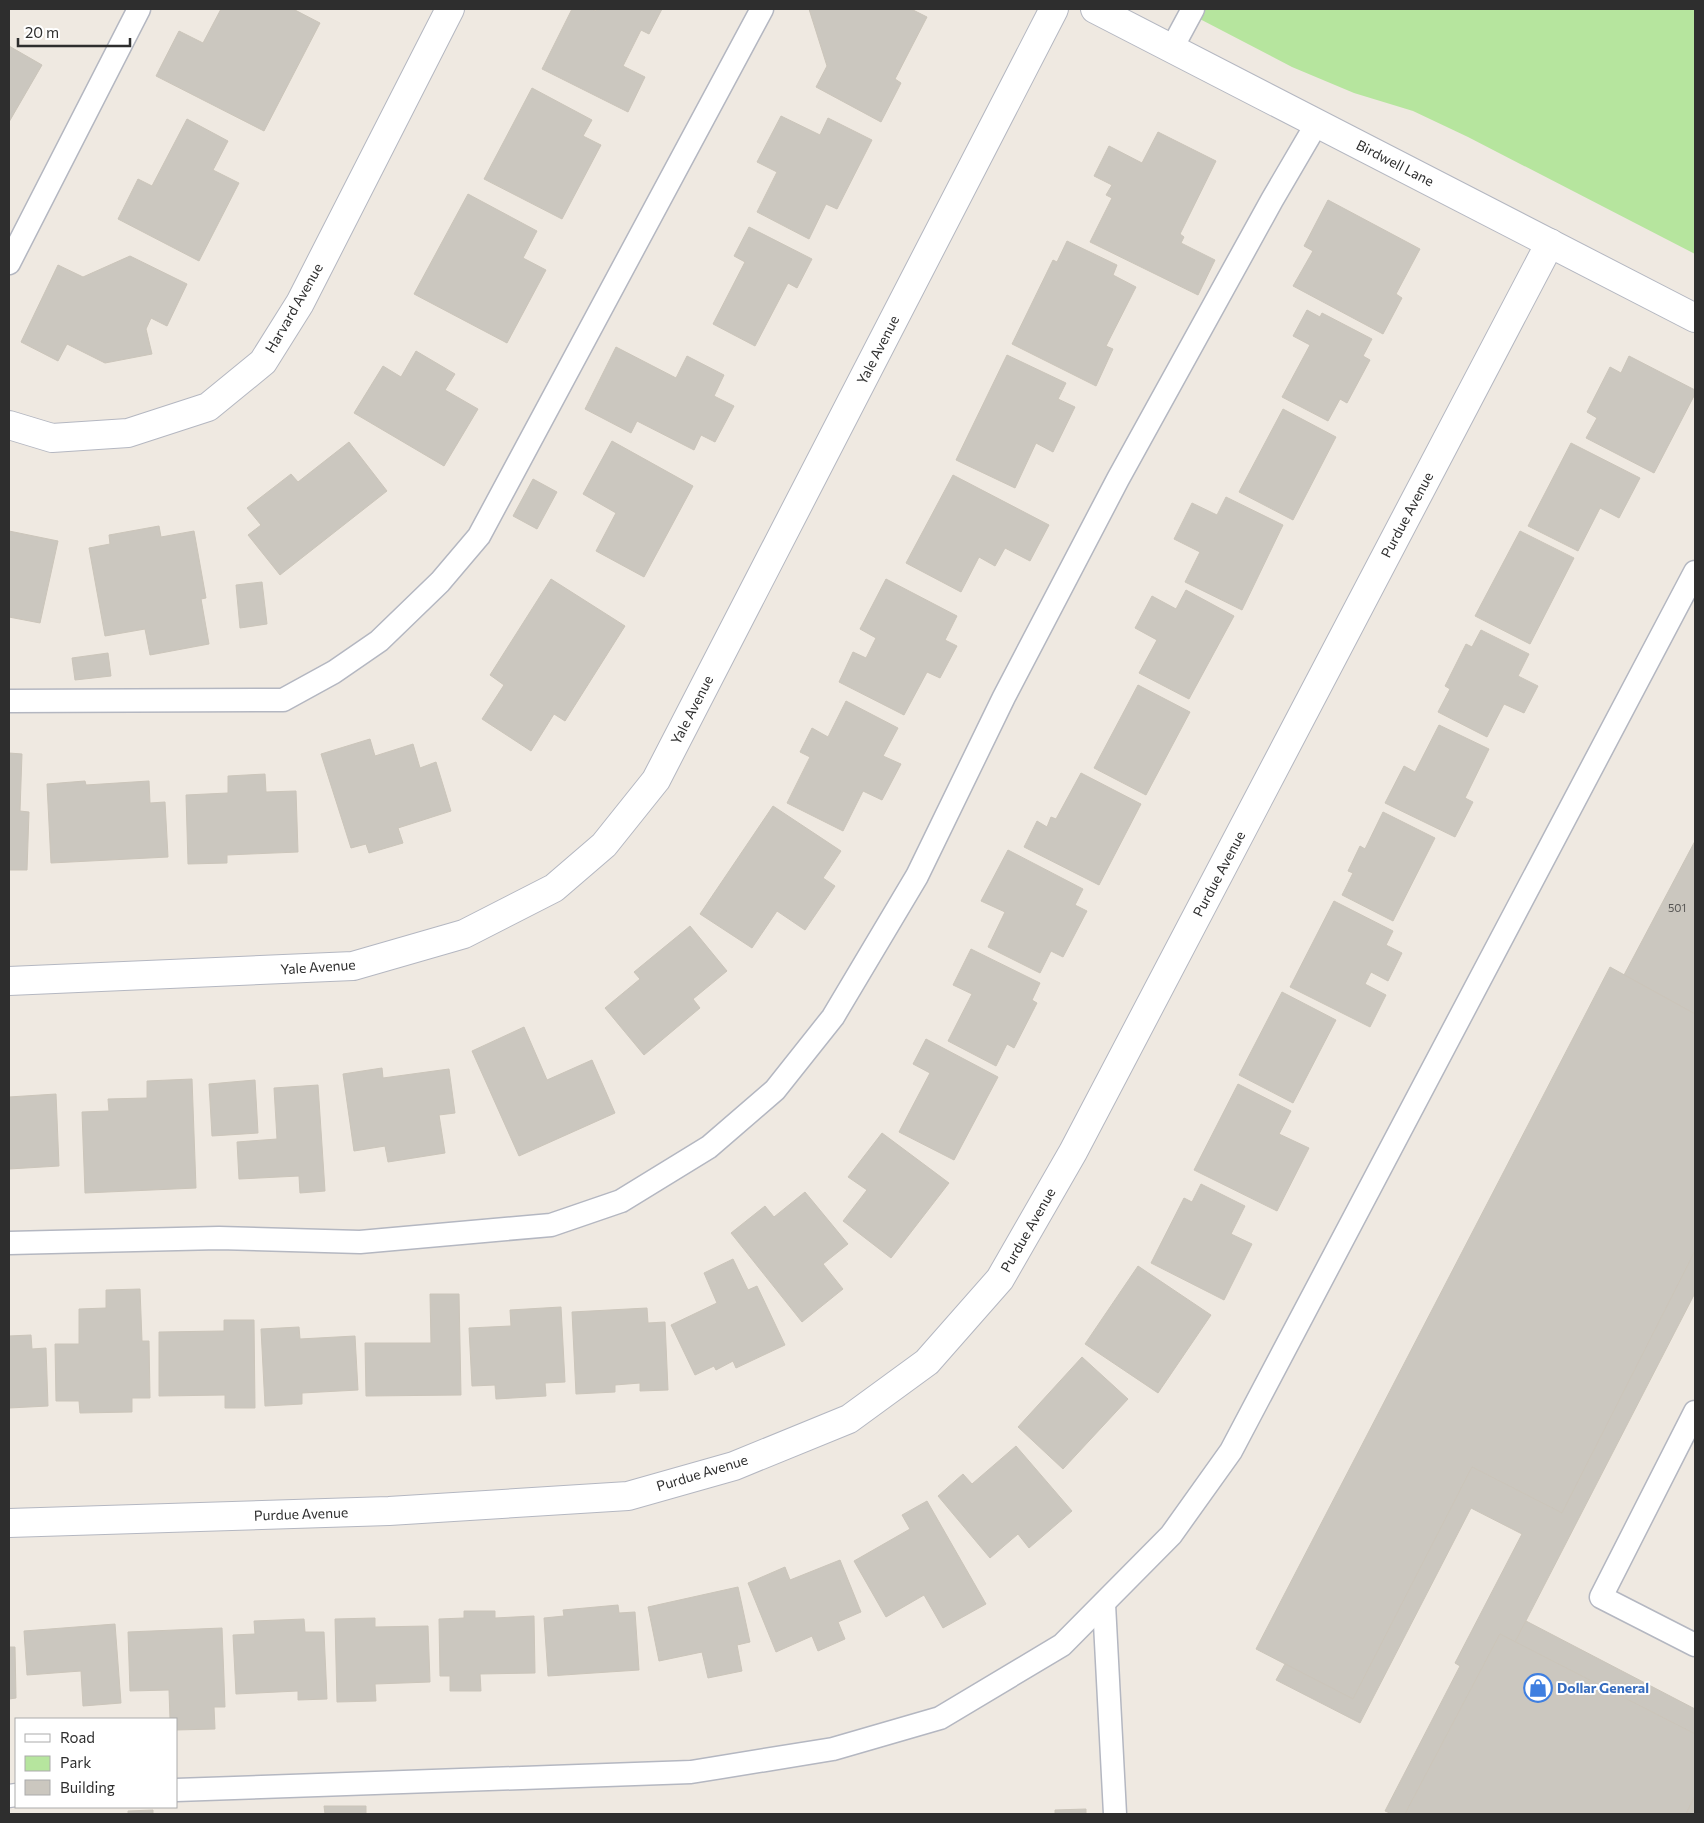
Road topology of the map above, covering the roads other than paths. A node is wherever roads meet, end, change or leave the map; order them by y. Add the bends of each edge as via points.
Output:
1 (139, 9) edge
2 (450, 9) edge
3 (762, 9) edge
4 (1054, 9) edge
5 (1095, 9) edge
6 (1192, 9) edge
7 (1172, 48) junction
8 (1317, 122) junction
9 (1550, 243) junction
10 (9, 263) edge
11 (1695, 318) edge
12 (9, 425) edge
13 (1695, 572) edge
14 (9, 701) edge
15 (9, 980) edge
16 (9, 1243) edge
17 (1695, 1412) edge
18 (9, 1523) edge
19 (1104, 1604) junction
20 (1695, 1645) edge
21 (178, 1790) edge
22 (1115, 1814) edge

1 - 10 lane
2 - 12 street, Harvard Avenue via 300,303 262,362 208,407 128,433 52,438
3 - 14 lane via 479,536 440,582 379,641 334,672 283,700
4 - 15 street, Yale Avenue via 656,780 604,845 554,888 464,934 354,966
5 - 7 street, Birdwell Lane
6 - 7 lane
7 - 8 street, Birdwell Lane
8 - 9 street, Birdwell Lane
8 - 16 lane via 1118,479 1004,697 917,876 838,1009 775,1090 709,1147 621,1201 551,1225 360,1242 220,1238
9 - 11 street, Birdwell Lane
9 - 18 street, Purdue Avenue via 1073,1152 1000,1278 927,1362 849,1419 734,1466 628,1496 389,1511
13 - 19 lane via 1232,1451 1171,1535
17 - 20 lane via 1601,1597
19 - 21 lane via 1062,1645 940,1718 834,1749 691,1772
19 - 22 lane

